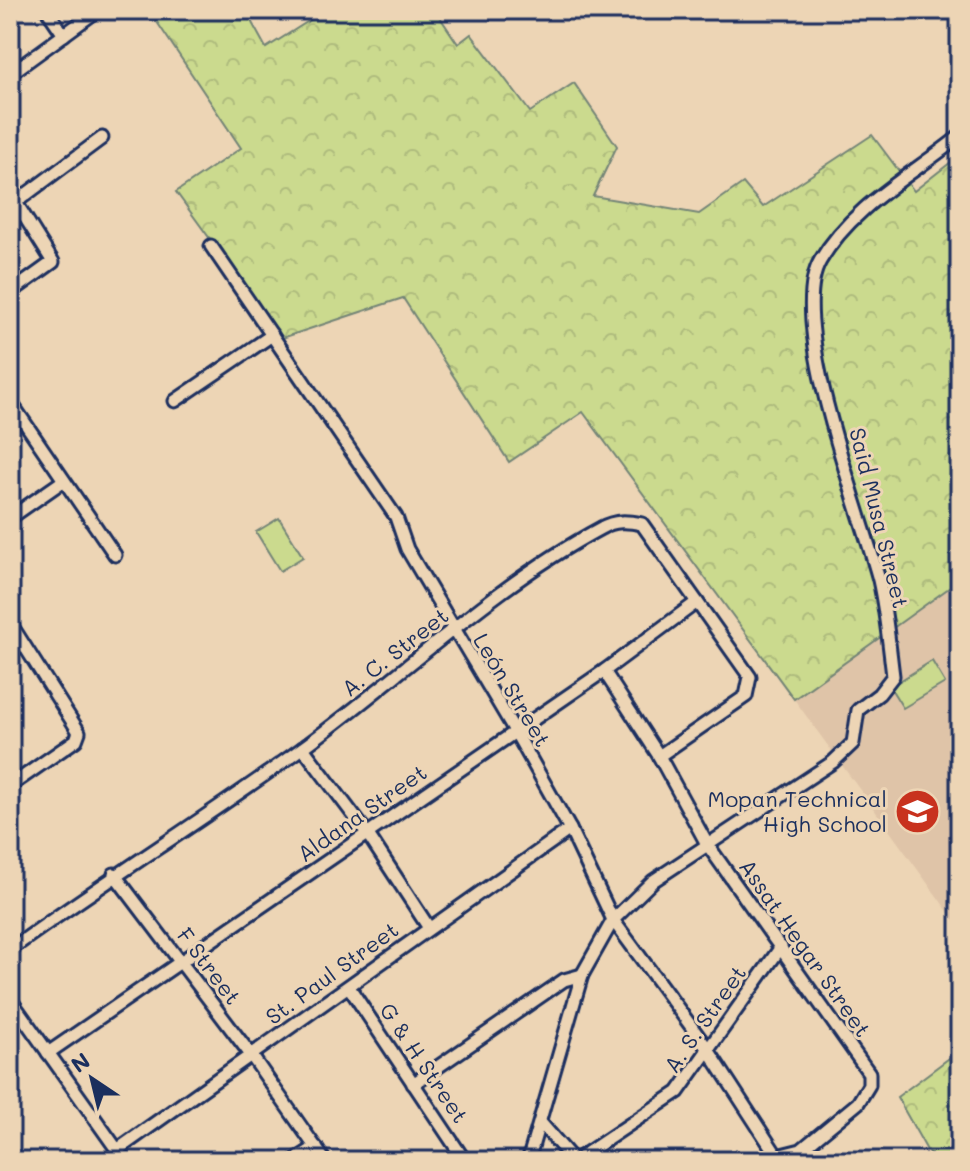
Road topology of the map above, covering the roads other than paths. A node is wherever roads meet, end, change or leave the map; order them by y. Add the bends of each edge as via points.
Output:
1 (47, 10) edge
2 (98, 10) edge
3 (64, 35) junction
4 (10, 74) edge
5 (960, 136) edge
6 (102, 138) dead end
7 (13, 198) edge
8 (211, 246) dead end
9 (10, 293) edge
10 (272, 335) junction
11 (10, 401) edge
12 (175, 401) dead end
13 (63, 481) junction
14 (10, 518) edge
15 (115, 555) dead end
16 (697, 602) junction
17 (10, 623) edge
18 (454, 631) junction
19 (604, 671) junction
20 (515, 731) junction
21 (303, 748) junction
22 (659, 756) junction
23 (10, 786) edge
24 (570, 829) junction
25 (367, 833) junction
26 (707, 844) junction
27 (114, 874) junction
28 (613, 920) junction
29 (429, 928) junction
30 (781, 947) junction
31 (10, 950) edge
32 (182, 963) junction
33 (582, 975) junction
34 (349, 987) junction
35 (10, 999) edge
36 (707, 1048) junction
37 (48, 1053) junction
38 (251, 1055) junction
39 (413, 1084) junction
40 (540, 1122) junction
41 (316, 1147) junction
42 (117, 1150) junction
43 (801, 1150) junction
44 (774, 1158) edge
45 (125, 1161) edge
46 (294, 1161) edge
47 (325, 1161) edge
48 (465, 1161) edge
49 (528, 1161) edge
50 (574, 1161) edge
51 (809, 1161) edge

1 - 3 street
2 - 3 street
3 - 4 street
5 - 26 street, Said Musa Street via 841,229 812,283 809,310 815,354 880,583 893,676 858,710 853,743 833,762
6 - 7 street
7 - 9 street via 53,262
8 - 10 street, León Street
10 - 12 street
10 - 18 street, León Street via 396,517 407,549
11 - 13 street
13 - 14 street
13 - 15 street
16 - 18 street, A. C. Street via 642,524 625,520 603,526
16 - 19 street, Aldana Street
16 - 22 street, A. C. Street via 750,677 746,696
17 - 23 street via 79,732 76,740
18 - 20 street, León Street
18 - 21 street, A. C. Street
19 - 20 street, Aldana Street
19 - 22 street, Assat Hegar Street
20 - 24 street, León Street
20 - 25 street, Aldana Street
21 - 25 street
21 - 27 street, A. C. Street
22 - 26 street, Assat Hegar Street
24 - 28 street, León Street
24 - 29 street, St. Paul Street
25 - 29 street
25 - 32 street, Aldana Street
26 - 28 street, Said Musa Street via 653,881
26 - 30 street, Assat Hegar Street
27 - 31 street, A. C. Street
27 - 32 street, F Street
28 - 33 street, Said Musa Street
28 - 36 street, León Street
29 - 34 street, St. Paul Street
30 - 36 street, A. S. Street
30 - 43 street, Assat Hegar Street via 869,1073 869,1085 858,1103
32 - 37 street, Aldana Street
32 - 38 street, F Street
33 - 39 street via 564,980
33 - 40 street, Said Musa Street
34 - 38 street, St. Paul Street
34 - 39 street, G & H Street
35 - 37 street
36 - 44 street, León Street
36 - 50 street, A. S. Street via 678,1092
37 - 42 street
38 - 41 street, F Street
38 - 42 street, St. Paul Street
39 - 48 street, G & H Street
40 - 49 street, Said Musa Street
40 - 50 street
41 - 46 street
41 - 47 street, F Street
42 - 45 street
43 - 44 street
43 - 51 street

